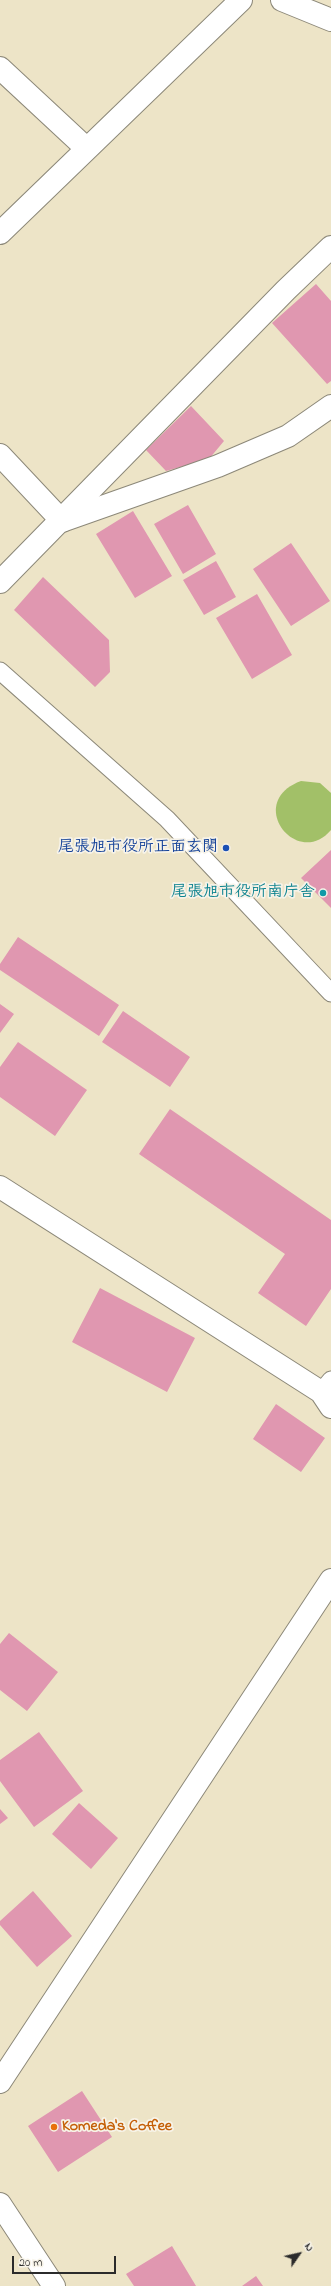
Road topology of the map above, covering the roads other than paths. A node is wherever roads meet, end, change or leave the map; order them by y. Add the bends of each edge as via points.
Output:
1 (240, 0) edge
2 (282, 0) edge
3 (331, 20) edge
4 (0, 68) edge
5 (87, 149) junction
6 (0, 233) edge
7 (331, 247) edge
8 (331, 406) edge
9 (0, 455) edge
10 (62, 520) junction
11 (0, 582) edge
12 (0, 671) edge
13 (331, 993) edge
14 (0, 1187) edge
15 (328, 1393) edge
16 (331, 1580) edge
17 (0, 2082) edge
18 (0, 2204) edge
19 (54, 2286) edge

1 - 5 street
2 - 3 street
4 - 5 street
5 - 6 street
7 - 10 street
8 - 10 street via 288,436 225,463
9 - 10 street
10 - 11 street
12 - 13 lane via 167,819
14 - 15 street
16 - 17 street
18 - 19 street

